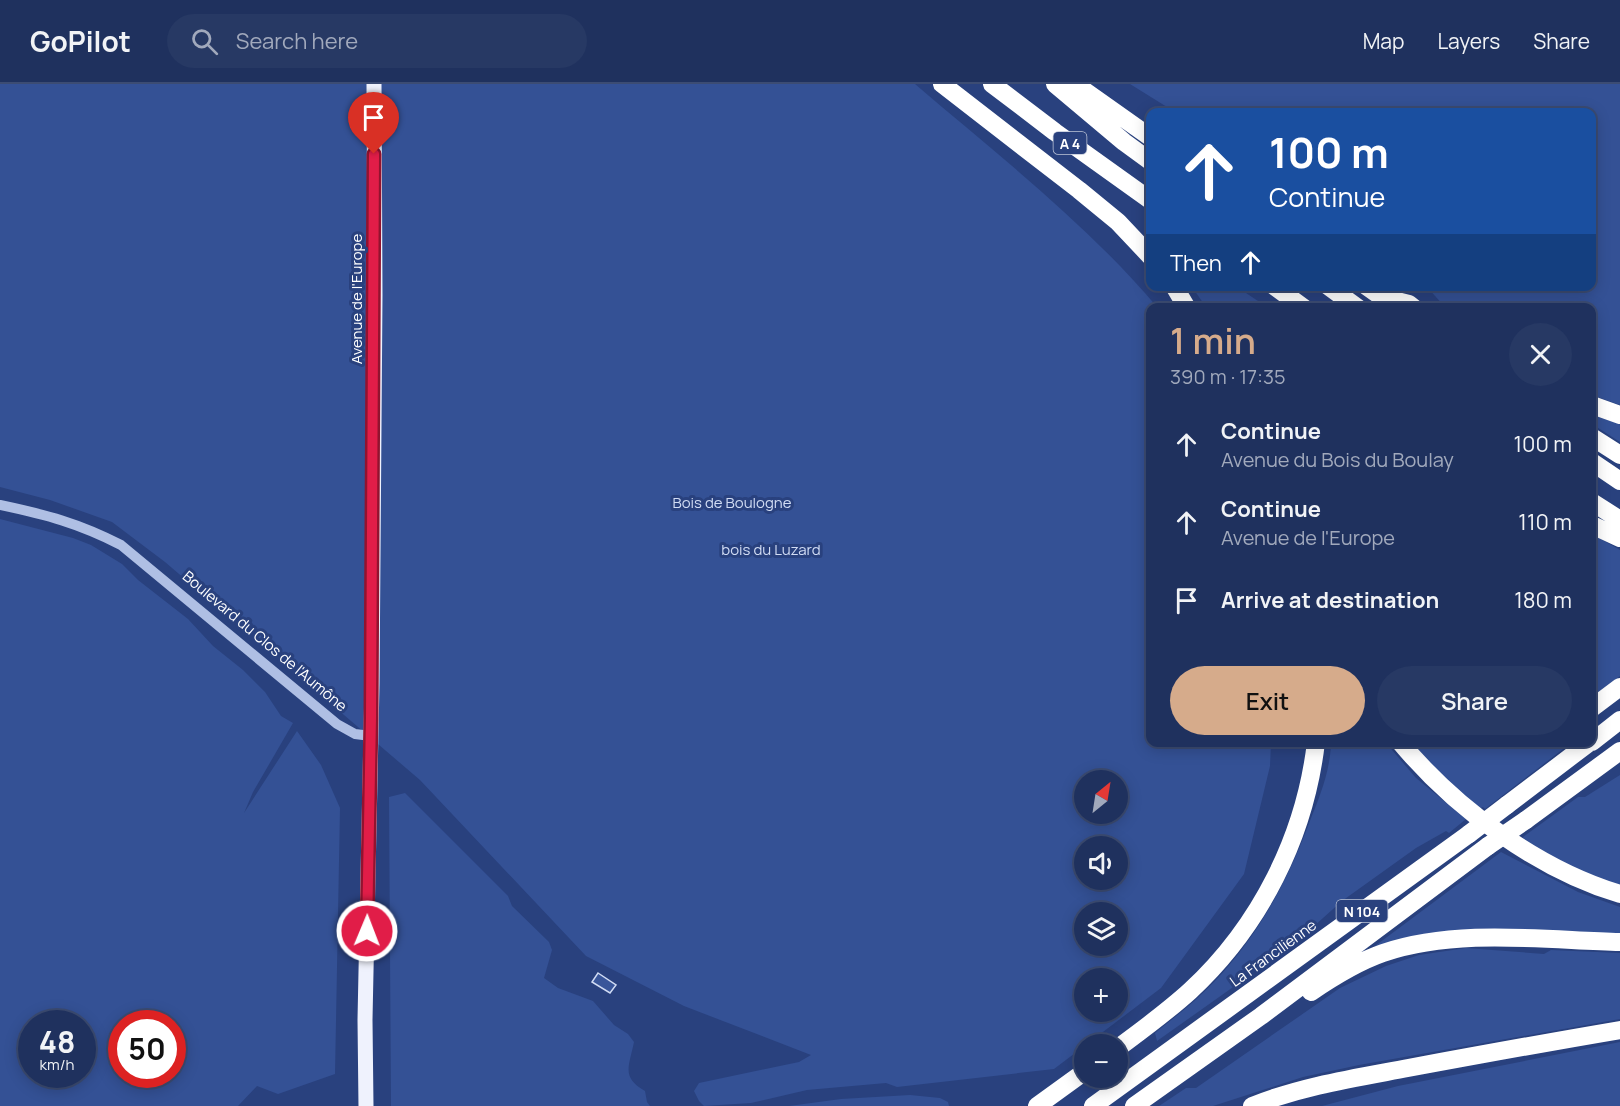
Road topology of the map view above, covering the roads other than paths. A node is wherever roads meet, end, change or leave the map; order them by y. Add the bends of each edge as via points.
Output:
1 (374, 84) edge
2 (942, 84) edge
3 (992, 84) edge
4 (1055, 84) edge
5 (1070, 84) edge
6 (1146, 134) edge
7 (1146, 158) edge
8 (1146, 197) edge
9 (1146, 252) edge
10 (1281, 291) edge
11 (1335, 291) edge
12 (1373, 291) edge
13 (1389, 302) edge
14 (1297, 303) edge
15 (1351, 303) edge
16 (1596, 406) edge
17 (1620, 415) edge
18 (1596, 440) edge
19 (1620, 455) edge
20 (1596, 465) edge
21 (1620, 481) edge
22 (0, 505) edge
23 (1596, 505) edge
24 (1620, 520) edge
25 (1596, 527) edge
26 (1620, 538) edge
27 (1620, 687) edge
28 (1596, 705) edge
29 (1620, 720) edge
30 (371, 736) junction
31 (1596, 738) edge
32 (1315, 747) edge
33 (1405, 747) edge
34 (1584, 747) edge
35 (1620, 751) edge
36 (1620, 894) edge
37 (1620, 942) edge
38 (1261, 1016) junction
39 (1620, 1030) edge
40 (1128, 1040) edge
41 (1074, 1079) edge
42 (366, 1106) edge
43 (1037, 1106) edge
44 (1093, 1106) edge
45 (1134, 1106) edge
46 (1252, 1106) edge

1 - 30 main road, Avenue de l'Europe
2 - 9 highway via 1118,222
3 - 8 highway, A 4
4 - 7 highway, A 4
5 - 6 highway
10 - 14 highway
11 - 15 highway
12 - 13 highway
16 - 17 highway
18 - 19 highway
20 - 21 highway
22 - 30 street, Boulevard du Clos de l'Aumône via 57,517 121,545 337,724 355,734
23 - 24 highway
25 - 26 highway
27 - 28 highway
29 - 31 highway, La Francilienne / N 104
30 - 42 main road
32 - 40 highway via 1296,830 1263,902 1207,975
33 - 36 highway via 1443,788 1494,829 1554,866
34 - 44 highway, La Francilienne / N 104, bridge
35 - 38 highway, bridge
37 - 38 highway via 1480,938 1417,944 1364,961 1290,1005
38 - 45 highway
39 - 46 highway via 1356,1078 1282,1094
41 - 43 highway

